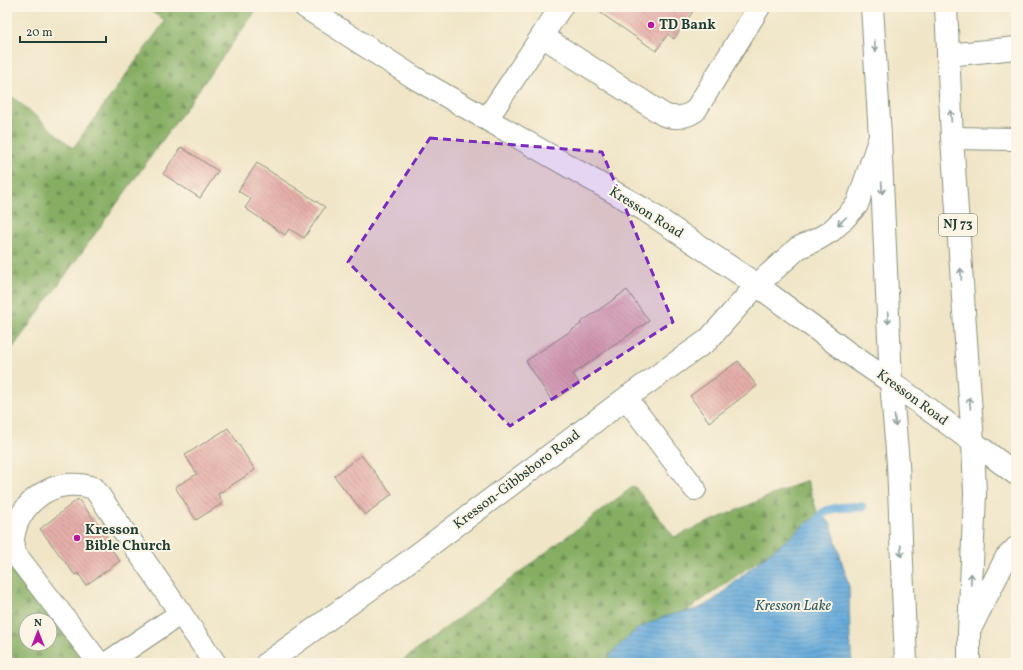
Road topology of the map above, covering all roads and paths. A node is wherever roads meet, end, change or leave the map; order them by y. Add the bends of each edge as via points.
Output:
1 (305, 7) edge
2 (561, 7) edge
3 (759, 7) edge
4 (872, 7) edge
5 (946, 7) edge
6 (542, 36) junction
7 (1016, 48) edge
8 (948, 56) junction
9 (487, 119) junction
10 (880, 136) junction
11 (952, 138) junction
12 (1016, 139) edge
13 (757, 285) junction
14 (891, 382) junction
15 (626, 398) junction
16 (973, 442) junction
17 (1016, 474) edge
18 (695, 489) dead end
19 (1016, 548) edge
20 (181, 612) junction
21 (969, 632) junction
22 (99, 663) edge
23 (107, 663) edge
24 (215, 663) edge
25 (267, 663) edge
26 (906, 663) edge
27 (969, 663) edge

1 - 9 main road, Kresson Road via 415,78
2 - 6 main road
3 - 6 main road via 695,111 677,118 664,115
4 -> 10 main road
5 - 8 main road, NJ 73
6 - 9 main road
7 - 8 main road
11 -> 8 main road, NJ 73
9 - 13 main road, Kresson Road via 645,210
10 -> 13 main road, Kresson-Gibbsboro Road via 857,205 831,231 798,248
10 -> 14 main road
11 - 12 main road
16 -> 11 main road, NJ 73
13 - 14 main road, Kresson Road
13 - 15 main road, Kresson-Gibbsboro Road via 708,340
14 - 16 main road, Kresson Road
14 -> 26 main road via 898,464
15 - 18 main road
15 - 25 main road, Kresson-Gibbsboro Road via 401,567
16 - 17 main road, Kresson Road
21 -> 16 main road, NJ 73 via 975,494
19 - 21 main road via 1006,558
20 - 22 main road via 94,488 79,484 52,488 43,493 30,503 18,520 13,535 12,551
20 - 23 main road
20 - 24 main road
21 - 27 main road, NJ 73

